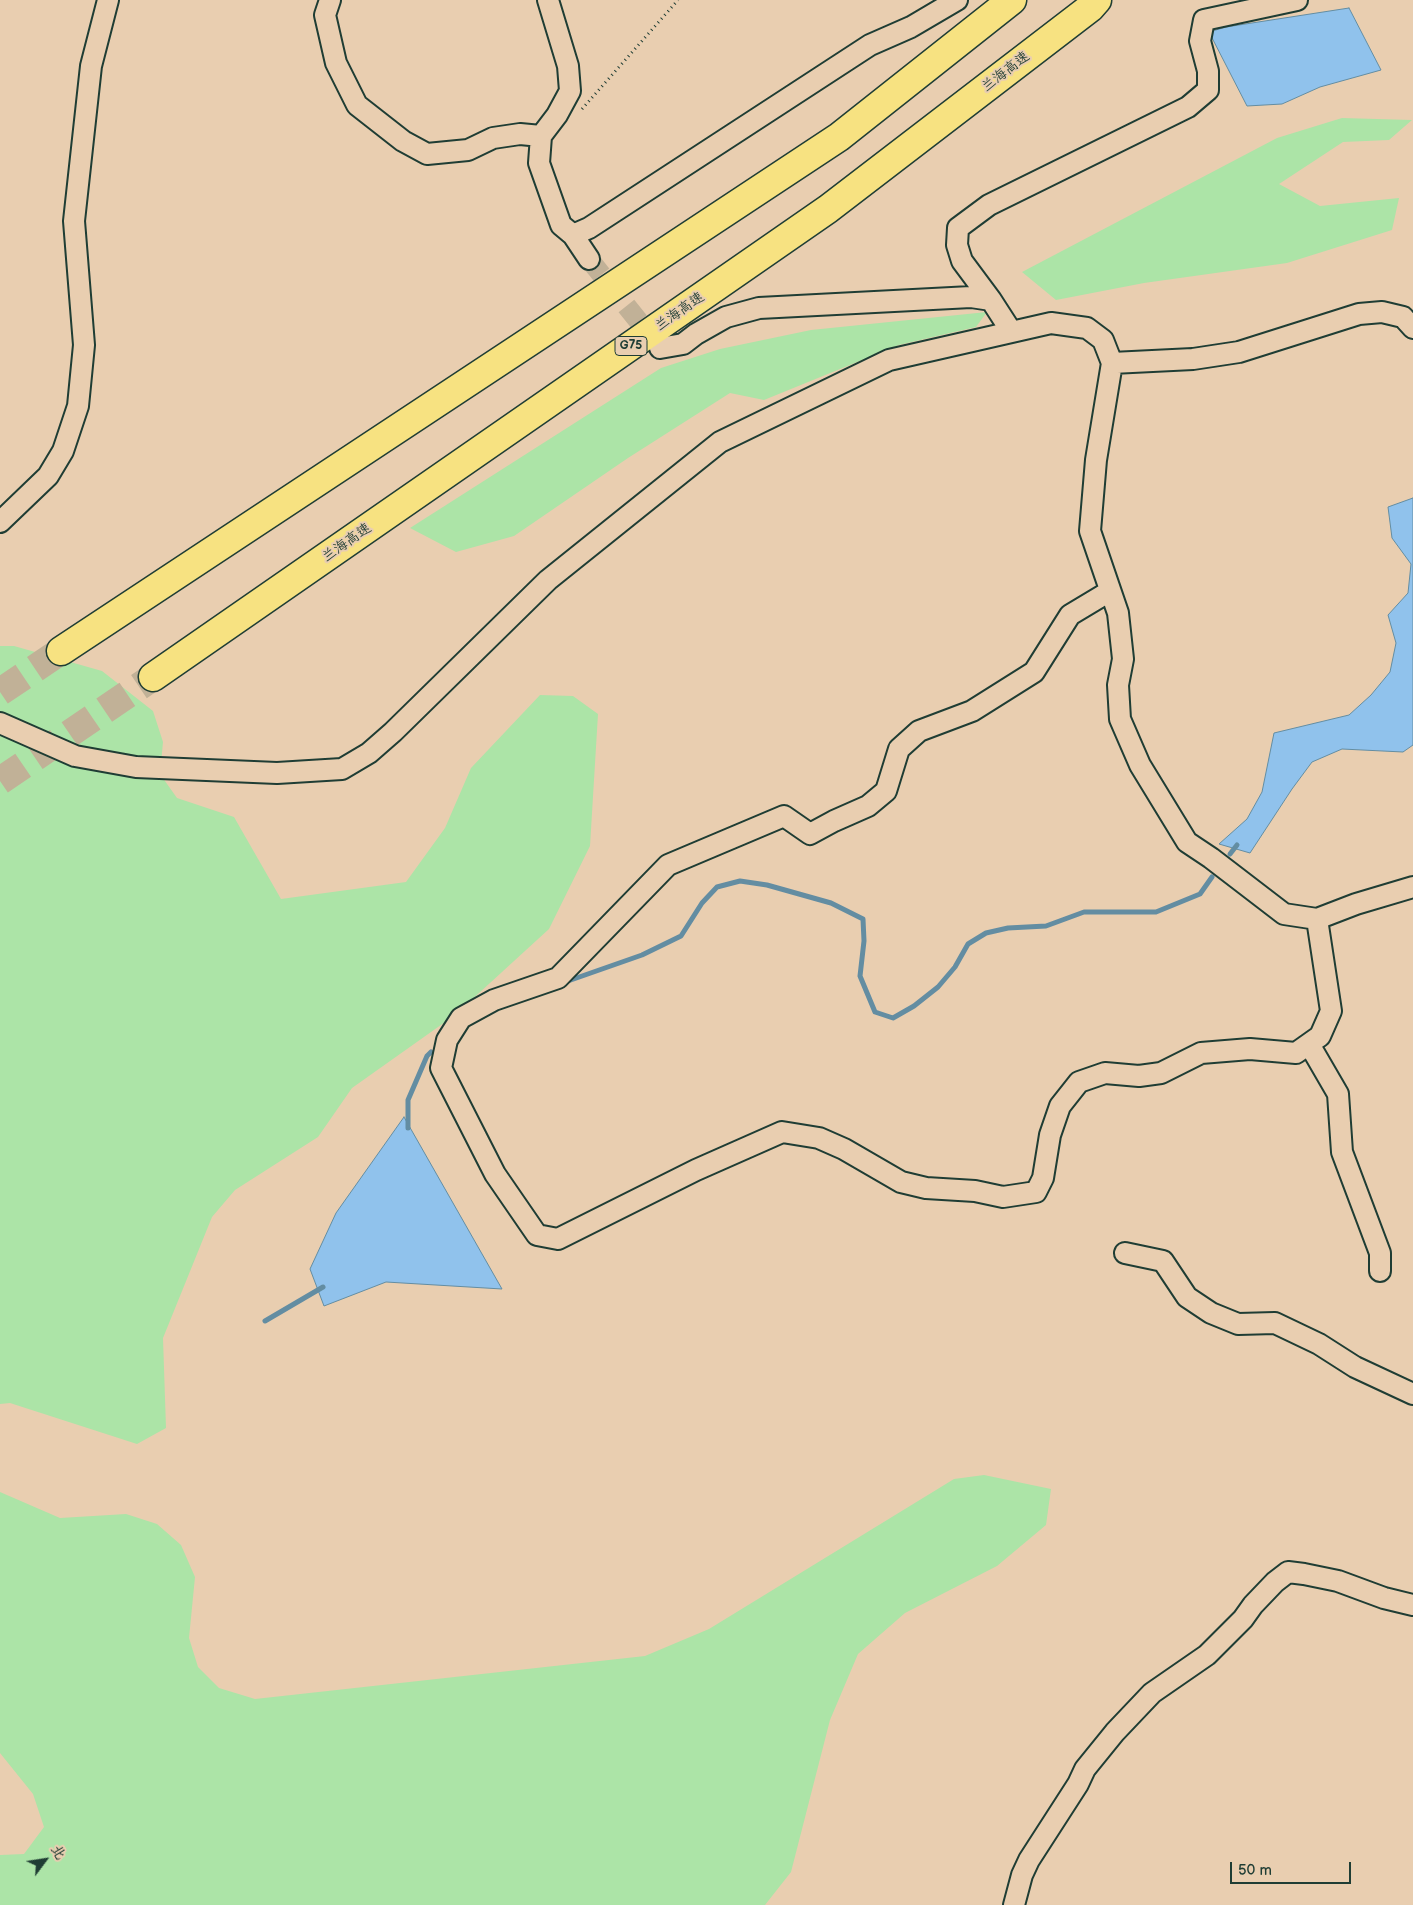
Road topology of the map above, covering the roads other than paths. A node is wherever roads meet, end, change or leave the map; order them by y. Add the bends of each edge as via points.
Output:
1 (108, 0) edge
2 (330, 0) edge
3 (548, 0) edge
4 (957, 0) edge
5 (1012, 0) edge
6 (1097, 0) edge
7 (1298, 0) edge
8 (541, 136) junction
9 (573, 235) junction
10 (589, 259) tunnel mouth
11 (991, 300) junction
12 (1413, 328) edge
13 (1012, 331) junction
14 (660, 348) dead end
15 (1112, 363) junction
16 (0, 522) edge
17 (1110, 590) junction
18 (61, 651) tunnel mouth
19 (153, 677) tunnel mouth
20 (0, 723) edge
21 (1413, 887) edge
22 (1317, 919) junction
23 (1309, 1044) junction
24 (1125, 1253) dead end
25 (1380, 1271) dead end
26 (1413, 1394) edge
27 (1413, 1605) edge
28 (1014, 1905) edge

1 - 16 street via 91,66 74,221 84,345 78,406 63,451 48,476
2 - 8 street via 325,15 336,63 357,105 403,141 427,154 468,150 493,138 520,134
3 - 8 street via 568,66 570,91
4 - 9 street via 911,27 870,44 589,228
5 - 18 highway via 839,137
6 - 19 highway, 兰海高速 / G75 via 828,209
7 - 11 street via 1204,20 1200,41 1208,71 1208,90 1188,107 989,206 958,228 957,245 962,260
8 - 9 street via 539,163 561,225
9 - 10 street
11 - 13 street
11 - 14 street via 971,297 759,308 726,317 683,344
12 - 15 street via 1403,317 1382,312 1359,314 1239,352 1193,359
13 - 15 street via 1051,323 1087,328 1103,340
13 - 20 street via 889,360 720,442 548,580 393,732 369,753 342,769 277,773 136,767 75,756
15 - 17 street via 1096,460 1090,531
17 - 22 street via 1118,613 1123,659 1118,685 1120,719 1140,765 1187,842 1284,914
17 - 23 street via 1070,615 1034,672 972,711 919,731 900,749 886,791 868,806 810,834 784,816 668,865 558,978 494,1000 461,1018 447,1040 441,1068 495,1174 537,1235 558,1238 782,1132 819,1138 901,1182 926,1188 1002,1196 1036,1192 1043,1178 1050,1135 1060,1106 1079,1082 1104,1073 1139,1076 1161,1073 1201,1053 1250,1049 1296,1053
21 - 22 street
22 - 23 street via 1331,1011 1320,1036
23 - 25 street via 1338,1094 1342,1152 1380,1253
24 - 26 street via 1163,1261 1187,1297 1211,1312 1238,1324 1275,1323 1319,1344 1355,1367
27 - 28 street via 1338,1581 1288,1572 1207,1655 1152,1693 1115,1732 1085,1769 1029,1860

